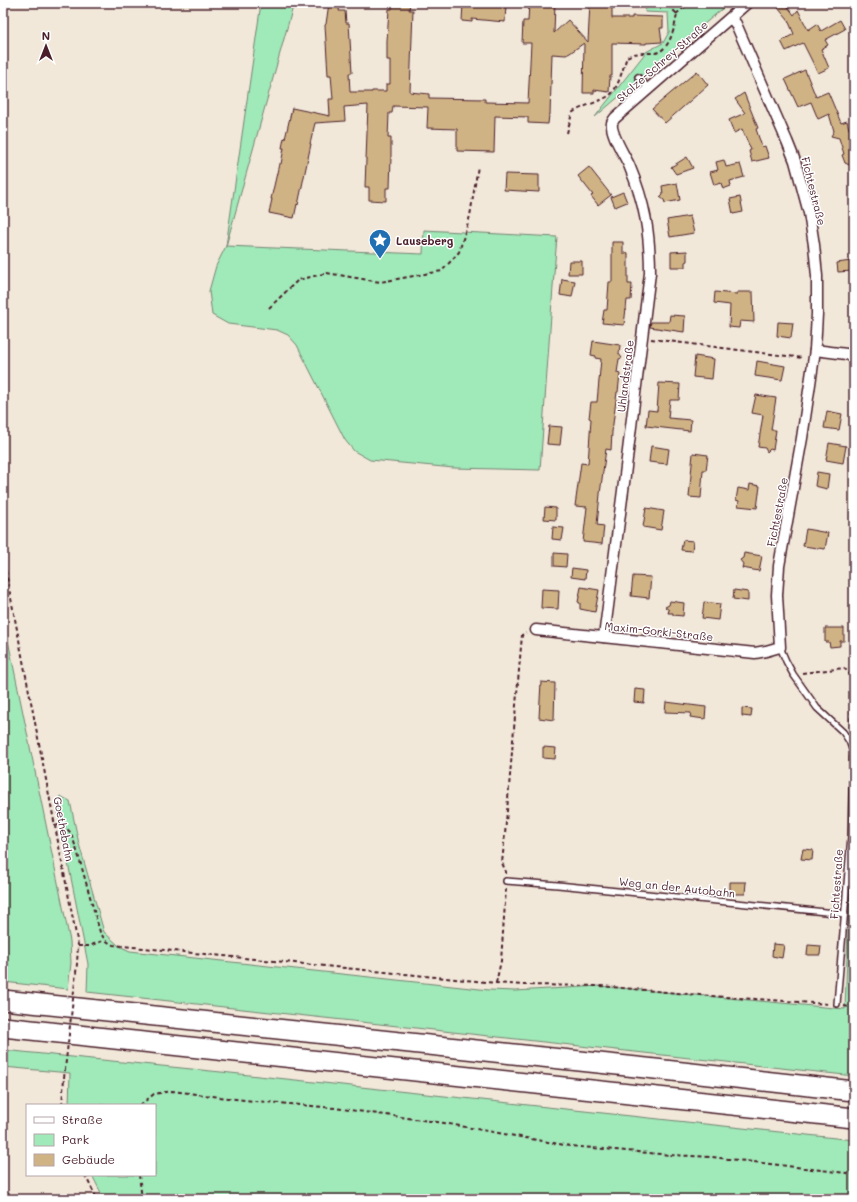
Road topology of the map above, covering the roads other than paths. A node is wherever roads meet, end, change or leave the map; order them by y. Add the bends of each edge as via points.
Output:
1 (747, 3) edge
2 (730, 18) junction
3 (638, 77) dead end
4 (649, 89) junction
5 (612, 123) joint
6 (815, 355) junction
7 (854, 355) edge
8 (536, 630) road end
9 (604, 637) junction
10 (780, 647) junction
11 (506, 881) road end
12 (845, 914) junction
13 (3, 1000) edge
14 (837, 1004) road end
15 (3, 1027) edge
16 (854, 1091) edge
17 (854, 1118) edge

1 - 2 street, Stolze-Schrey-Straße
2 - 4 street, Stolze-Schrey-Straße
2 - 6 street, Fichtestraße via 736,24 790,147 805,196 817,276
3 - 4 lane
4 - 5 street, Stolze-Schrey-Straße
5 - 9 street, Uhlandstraße via 613,131 638,189 647,224 650,273
6 - 7 street
6 - 10 street, Fichtestraße via 779,566 777,595
8 - 9 street, Maxim-Gorki-Straße
9 - 10 street, Maxim-Gorki-Straße via 755,653
10 - 12 lane, Fichtestraße via 793,674 817,708 843,732 853,752 851,836
11 - 12 lane, Weg an der Autobahn
12 - 14 lane, Fichtestraße
13 - 16 highway
15 - 17 highway

